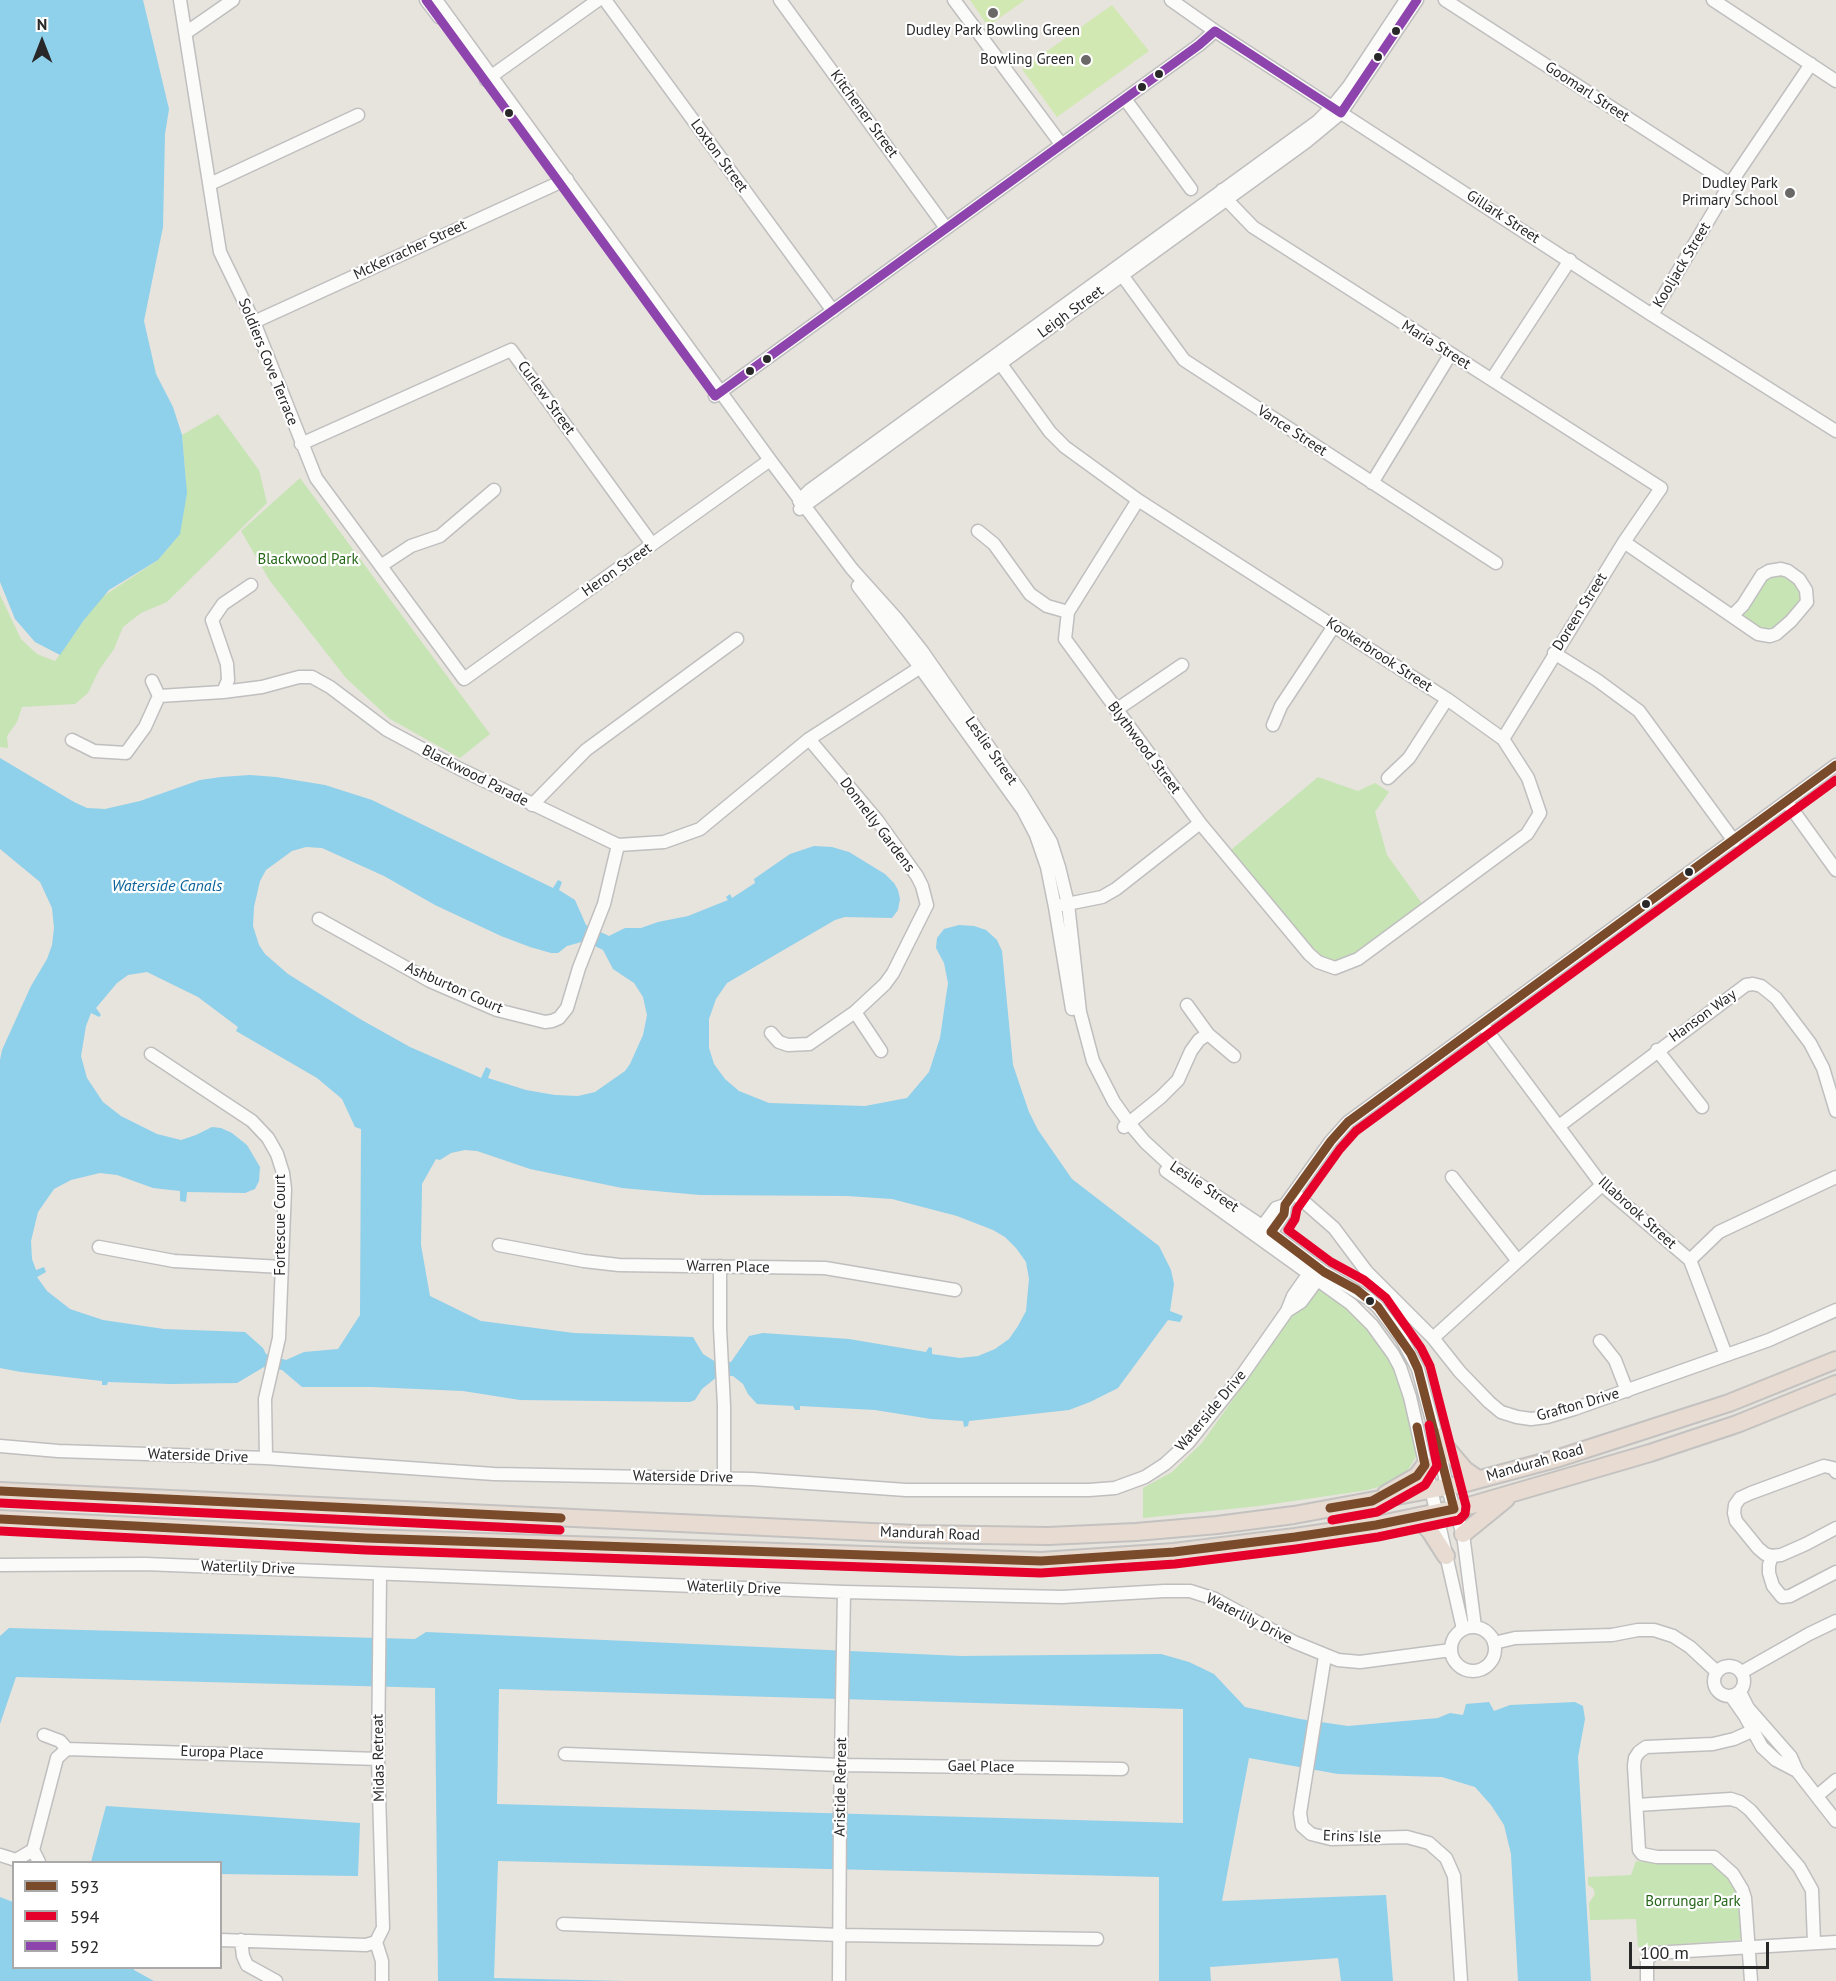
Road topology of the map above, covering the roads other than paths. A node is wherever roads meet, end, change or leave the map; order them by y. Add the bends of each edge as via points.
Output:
1 (180, 0) edge
2 (233, 0) edge
3 (426, 0) edge
4 (436, 0) edge
5 (598, 0) edge
6 (605, 0) edge
7 (780, 0) edge
8 (954, 0) edge
9 (1171, 0) edge
10 (1406, 0) edge
11 (1417, 0) edge
12 (1445, 0) edge
13 (1713, 0) edge
14 (1215, 31) junction
15 (187, 32) junction
16 (1811, 64) junction
17 (488, 79) junction
18 (1836, 81) edge
19 (1125, 99) junction
20 (1336, 110) junction
21 (358, 115) dead end
22 (1061, 144) junction
23 (563, 181) junction
24 (210, 184) junction
25 (1730, 184) junction
26 (1191, 189) dead end
27 (1224, 195) junction
28 (946, 228) junction
29 (1570, 260) junction
30 (1119, 272) junction
31 (833, 311) junction
32 (1652, 315) junction
33 (254, 322) junction
34 (1450, 355) junction
35 (997, 360) junction
36 (1491, 379) junction
37 (718, 394) junction
38 (1836, 431) edge
39 (302, 444) junction
40 (768, 462) junction
41 (1372, 483) junction
42 (1661, 488) joint
43 (494, 490) dead end
44 (1138, 500) junction
45 (800, 504) junction
46 (978, 531) dead end
47 (1624, 542) junction
48 (652, 544) junction
49 (1496, 563) dead end
50 (382, 565) junction
51 (251, 585) dead end
52 (1068, 612) junction
53 (1732, 616) junction
54 (1334, 626) junction
55 (737, 639) dead end
56 (1554, 653) junction
57 (923, 662) junction
58 (1182, 665) dead end
59 (464, 679) joint
60 (152, 681) dead end
61 (223, 692) junction
62 (159, 696) junction
63 (1447, 699) junction
64 (1116, 710) junction
65 (1273, 725) dead end
66 (809, 739) junction
67 (1503, 739) junction
68 (72, 740) dead end
69 (1836, 765) edge
70 (1388, 778) dead end
71 (1787, 802) junction
72 (532, 805) junction
73 (1200, 823) junction
74 (1734, 841) junction
75 (618, 845) junction
76 (1836, 870) edge
77 (1068, 904) junction
78 (1055, 907) junction
79 (319, 919) dead end
80 (1335, 968) joint
81 (1187, 1005) dead end
82 (855, 1012) junction
83 (1483, 1025) junction
84 (771, 1033) dead end
85 (1208, 1034) junction
86 (1657, 1050) junction
87 (881, 1051) dead end
88 (151, 1054) dead end
89 (1234, 1056) dead end
90 (1702, 1107) dead end
91 (1836, 1111) edge
92 (1126, 1126) junction
93 (1559, 1126) junction
94 (1452, 1177) dead end
95 (1836, 1177) edge
96 (1602, 1185) junction
97 (1294, 1193) junction
98 (1263, 1234) junction
99 (500, 1245) dead end
100 (99, 1247) dead end
101 (1690, 1260) junction
102 (1518, 1261) junction
103 (720, 1266) junction
104 (282, 1267) junction
105 (1316, 1273) junction
106 (955, 1290) dead end
107 (1836, 1310) edge
108 (1433, 1338) junction
109 (1600, 1341) dead end
110 (1726, 1355) junction
111 (1836, 1360) edge
112 (1836, 1384) edge
113 (1627, 1391) junction
114 (1436, 1436) junction
115 (0, 1446) edge
116 (266, 1458) junction
117 (1425, 1465) junction
118 (1836, 1472) edge
119 (724, 1478) junction
120 (1478, 1479) junction
121 (1439, 1489) junction
122 (0, 1491) edge
123 (1517, 1492) junction
124 (1372, 1501) junction
125 (1454, 1509) junction
126 (1436, 1513) junction
127 (1412, 1518) junction
128 (0, 1519) edge
129 (1836, 1528) edge
130 (1463, 1534) junction
131 (1446, 1556) junction
132 (1772, 1556) junction
133 (0, 1565) edge
134 (1836, 1572) edge
135 (380, 1574) junction
136 (844, 1592) junction
137 (1836, 1621) edge
138 (1469, 1628) junction
139 (1494, 1643) junction
140 (1451, 1650) junction
141 (1325, 1656) junction
142 (1717, 1672) junction
143 (1742, 1672) junction
144 (1735, 1694) junction
145 (1752, 1731) junction
146 (44, 1735) dead end
147 (67, 1749) junction
148 (565, 1754) dead end
149 (378, 1759) junction
150 (841, 1765) junction
151 (1122, 1769) dead end
152 (1797, 1772) junction
153 (1836, 1780) edge
154 (1817, 1796) junction
155 (1637, 1805) junction
156 (1836, 1821) edge
157 (33, 1850) junction
158 (0, 1855) edge
159 (38, 1861) edge
160 (563, 1924) dead end
161 (840, 1935) junction
162 (1097, 1939) dead end
163 (222, 1940) edge
164 (242, 1940) junction
165 (376, 1942) junction
166 (1836, 1942) edge
167 (1814, 1943) junction
168 (1748, 1946) junction
169 (276, 1981) edge
170 (382, 1981) edge
171 (839, 1981) edge
172 (1461, 1981) edge
173 (1647, 1981) edge
174 (1751, 1981) edge

1 - 15 street, Soldiers Cove Terrace
2 - 15 street
3 - 17 street, Leslie Street
4 - 17 street, Leslie Street
5 - 17 street
6 - 31 street, Loxton Street
7 - 28 street, Kitchener Street
8 - 22 street
9 - 14 street, Gillark Street
10 - 20 street
11 - 20 street
12 - 25 street, Goomarl Street
13 - 16 street
14 - 19 street
14 - 20 street, Gillark Street
15 - 24 street, Soldiers Cove Terrace
16 - 18 street
16 - 25 street, Kooljack Street
17 - 23 street, Leslie Street
19 - 22 street
19 - 26 street
20 - 27 street, Leigh Street via 1306,142
20 - 29 street, Gillark Street
21 - 24 street
22 - 28 street
23 - 33 street, McKerracher Street
23 - 37 street, Leslie Street
24 - 33 street, Soldiers Cove Terrace via 220,252
25 - 32 street, Kooljack Street
27 - 30 street, Leigh Street
27 - 34 street, Maria Street via 1254,227
28 - 31 street
29 - 32 street, Gillark Street
29 - 36 street
30 - 35 street, Leigh Street
30 - 41 street, Vance Street via 1184,360
31 - 37 street
32 - 38 street, Gillark Street
33 - 39 street, Soldiers Cove Terrace
34 - 36 street, Maria Street
34 - 41 street
35 - 44 street, Kookerbrook Street via 1065,447
35 - 45 street, Leigh Street via 810,490
36 - 42 street, Maria Street
37 - 40 street, Leslie Street
39 - 48 street, Curlew Street via 511,351
39 - 50 street, Soldiers Cove Terrace via 316,478
40 - 45 street, Leslie Street
40 - 48 street, Heron Street
41 - 49 street, Vance Street
42 - 47 street, Doreen Street
43 - 50 street via 440,536 411,546
44 - 52 street, Blythwood Street
44 - 54 street, Kookerbrook Street
45 - 57 street, Leslie Street
46 - 52 street via 994,544 1030,594 1047,606
47 - 53 street
47 - 56 street, Doreen Street
48 - 59 street, Heron Street
50 - 59 street, Soldiers Cove Terrace
51 - 61 street via 223,604 212,620 227,664 228,680
52 - 64 street, Blythwood Street via 1065,639
53 - 53 street via 1758,634 1776,634 1807,602 1806,590 1788,571 1769,570
54 - 63 street, Kookerbrook Street
54 - 65 street via 1281,706
55 - 72 street via 586,750
56 - 67 street, Doreen Street
56 - 74 street via 1639,711
57 - 66 street, Blackwood Parade
57 - 77 street, Leslie Street via 1021,793 1051,842
57 - 78 street, Leslie Street via 1023,810 1047,867
58 - 64 street
60 - 62 street
61 - 62 street, Blackwood Parade
61 - 72 street, Blackwood Parade via 312,677 387,730
62 - 68 street via 145,727 126,753 94,751
63 - 67 street, Kookerbrook Street
63 - 70 street via 1409,758
64 - 73 street, Blythwood Street
66 - 75 street, Blackwood Parade via 700,829 663,842
66 - 82 street, Donnelly Gardens via 877,820 922,886 927,905 893,973
67 - 80 street, Kookerbrook Street via 1528,778 1540,813 1527,834 1358,958
69 - 71 street
71 - 74 street
71 - 76 street
72 - 75 street, Blackwood Parade
73 - 77 street via 1116,889 1102,897
73 - 80 street, Blythwood Street via 1309,954
74 - 83 street
75 - 79 street, Ashburton Court via 604,904 567,1008 559,1018 545,1022 497,1010 430,981
77 - 78 street
77 - 92 street, Leslie Street via 1080,1012 1093,1061
78 - 92 street, Leslie Street via 1073,1014 1086,1062 1107,1105
81 - 85 street
82 - 84 street, Donnelly Gardens via 809,1044 788,1045
82 - 87 street
83 - 93 street, Illabrook Street
83 - 97 street via 1348,1122
85 - 89 street
85 - 92 street via 1191,1051 1178,1080
86 - 90 street
86 - 91 street, Hanson Way via 1746,985 1761,986 1776,998 1810,1043 1823,1068
86 - 93 street, Hanson Way
88 - 104 street, Fortescue Court via 252,1121 268,1138 283,1173
92 - 98 street, Leslie Street via 1167,1172
93 - 96 street, Illabrook Street
94 - 102 street
95 - 101 street via 1719,1232
96 - 101 street, Illabrook Street
96 - 102 street
97 - 98 street via 1284,1214
97 - 108 street, Grafton Drive via 1334,1228 1367,1272
98 - 105 street, Leslie Street
99 - 103 street, Warren Place via 619,1265
100 - 104 street via 174,1261
101 - 110 street, Illabrook Street
102 - 108 street
103 - 106 street, Warren Place via 825,1268
103 - 119 street
104 - 116 street, Fortescue Court via 279,1338 265,1399
105 - 114 street, Leslie Street via 1357,1290 1402,1339 1418,1370
105 - 117 street, Leslie Street via 1371,1324 1393,1354 1410,1397
105 - 119 street, Waterside Drive via 1301,1302 1287,1311 1188,1443 1145,1477 1115,1488 906,1490
107 - 110 street, Grafton Drive
108 - 113 street, Grafton Drive via 1489,1402 1501,1412 1517,1417 1546,1417
109 - 113 street via 1615,1360
110 - 113 street, Grafton Drive
111 - 120 highway, Mandurah Road via 1729,1403 1559,1458
112 - 123 highway, Mandurah Road via 1737,1424
114 - 120 highway via 1465,1470
114 - 121 street, Leslie Street
115 - 116 street, Waterside Drive
116 - 119 street, Waterside Drive via 494,1474
117 - 121 street, Leslie Street
117 - 124 highway via 1417,1476
118 - 132 street via 1824,1466 1740,1498 1735,1505 1736,1521 1758,1548
120 - 121 highway, Mandurah Road
121 - 124 highway, Mandurah Road
121 - 125 street, Leslie Street
121 - 126 street, Leslie Street
122 - 124 highway, Mandurah Road via 914,1534 1038,1536 1217,1525
123 - 125 highway, Mandurah Road
123 - 130 highway
125 - 126 highway, Mandurah Road
125 - 130 street, Leslie Street
126 - 127 highway, Mandurah Road
126 - 131 street, Leslie Street
127 - 128 highway, Mandurah Road via 1295,1538 1174,1552 1041,1561 366,1538
127 - 131 highway via 1430,1531
129 - 132 street
130 - 138 street, Leslie Street
131 - 138 street, Leslie Street
132 - 134 street via 1769,1573 1782,1597
133 - 135 street, Waterlily Drive via 145,1564
135 - 136 street, Waterlily Drive
135 - 149 street, Midas Retreat
136 - 141 street, Waterlily Drive via 1062,1597 1190,1592 1215,1599
136 - 150 street, Aristide Retreat
137 - 143 street
138 - 139 street via 1483,1629
138 - 140 street via 1452,1640
139 - 140 street via 1491,1660 1476,1670 1459,1666
139 - 142 street via 1515,1638 1654,1630 1690,1647
140 - 141 street, Waterlily Drive via 1360,1662
141 - 172 street, Erins Isle via 1300,1813 1302,1826 1311,1834 1331,1839 1407,1837 1429,1843 1446,1858 1454,1876
142 - 143 street via 1729,1666
142 - 144 street via 1715,1687 1721,1694
143 - 144 street via 1744,1685
144 - 145 street
144 - 152 street via 1791,1756
145 - 152 street via 1776,1760
145 - 155 street via 1713,1744 1646,1747 1639,1752 1634,1766
146 - 147 street, Europa Place via 60,1741
147 - 149 street, Europa Place
147 - 157 street via 57,1758
148 - 150 street, Gael Place
149 - 165 street, Midas Retreat via 384,1918
150 - 151 street, Gael Place
150 - 161 street, Aristide Retreat
152 - 154 street
153 - 154 street
154 - 156 street
155 - 167 street via 1731,1799 1740,1802 1799,1867 1812,1890
155 - 168 street via 1642,1854 1714,1857 1733,1874 1745,1898
157 - 158 street via 16,1860
157 - 159 street
160 - 161 street
161 - 162 street
161 - 171 street, Aristide Retreat
163 - 164 street
164 - 165 street via 355,1945
164 - 169 street via 248,1965
165 - 170 street, Midas Retreat via 382,1961
166 - 167 street
167 - 168 street
168 - 173 street via 1654,1953 1647,1960
168 - 174 street

